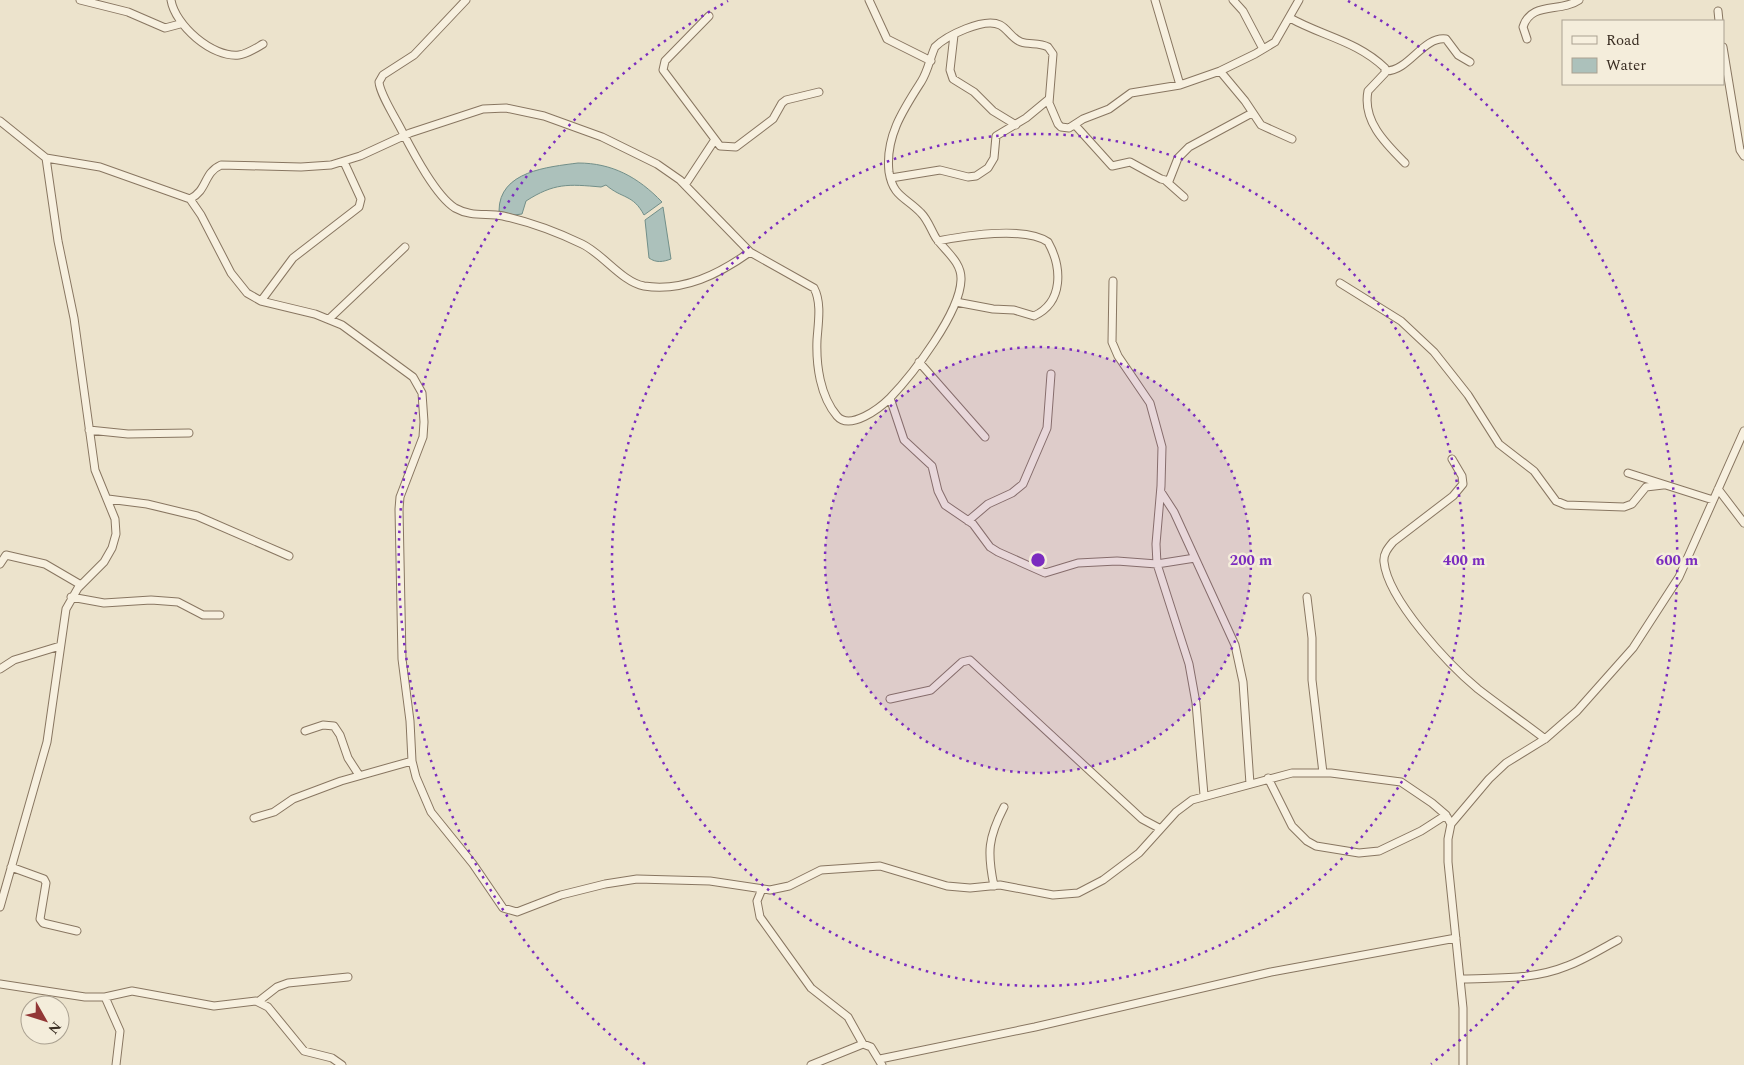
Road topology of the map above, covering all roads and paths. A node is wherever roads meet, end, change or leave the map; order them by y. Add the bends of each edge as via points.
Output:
1 (80, 0) edge
2 (171, 0) edge
3 (466, 0) edge
4 (869, 0) edge
5 (1155, 0) edge
6 (1233, 0) edge
7 (1299, 0) edge
8 (1579, 0) edge
9 (1718, 11) dead end
10 (708, 16) dead end
11 (1290, 18) junction
12 (1719, 20) edge
13 (180, 24) junction
14 (954, 35) junction
15 (1527, 39) dead end
16 (263, 44) dead end
17 (1263, 49) junction
18 (1724, 53) edge
19 (931, 61) junction
20 (1470, 62) dead end
21 (1220, 71) junction
22 (1386, 71) junction
23 (1180, 85) junction
24 (819, 92) dead end
25 (1049, 99) junction
26 (1252, 113) junction
27 (0, 121) edge
28 (1016, 125) junction
29 (1074, 125) junction
30 (405, 136) junction
31 (1292, 138) dead end
32 (714, 141) junction
33 (1744, 156) edge
34 (46, 158) junction
35 (344, 162) junction
36 (1404, 163) dead end
37 (891, 178) junction
38 (1166, 181) junction
39 (685, 186) junction
40 (1184, 197) dead end
41 (190, 199) junction
42 (938, 241) junction
43 (405, 246) dead end
44 (750, 252) junction
45 (1113, 281) dead end
46 (1340, 283) dead end
47 (261, 301) junction
48 (956, 302) junction
49 (329, 319) junction
50 (920, 362) junction
51 (1051, 374) dead end
52 (890, 398) junction
53 (89, 430) junction
54 (1744, 431) edge
55 (189, 434) dead end
56 (986, 437) dead end
57 (1452, 459) dead end
58 (1628, 473) dead end
59 (1663, 485) junction
60 (1718, 489) junction
61 (1161, 492) junction
62 (108, 500) junction
63 (1713, 500) junction
64 (968, 521) junction
65 (1744, 522) edge
66 (289, 556) dead end
67 (1195, 558) junction
68 (0, 564) edge
69 (1157, 564) junction
70 (81, 585) junction
71 (71, 597) junction
72 (1307, 597) dead end
73 (220, 615) dead end
74 (60, 646) junction
75 (0, 669) edge
76 (890, 699) dead end
77 (305, 731) dead end
78 (1545, 739) junction
79 (412, 761) junction
80 (1323, 773) junction
81 (359, 775) junction
82 (1268, 778) junction
83 (1250, 784) junction
84 (1204, 795) junction
85 (1004, 807) dead end
86 (1446, 816) junction
87 (254, 818) dead end
88 (1451, 824) junction
89 (1159, 828) junction
90 (11, 867) junction
91 (994, 886) junction
92 (762, 888) junction
93 (2, 891) edge
94 (0, 907) edge
95 (77, 931) dead end
96 (1456, 938) junction
97 (1618, 940) dead end
98 (348, 976) dead end
99 (1460, 979) junction
100 (0, 987) edge
101 (105, 997) junction
102 (259, 1001) junction
103 (863, 1044) junction
104 (881, 1062) edge
105 (116, 1065) edge
106 (342, 1065) edge
107 (811, 1065) edge
108 (1464, 1065) edge

1 - 13 street via 128,12 165,28
2 - 13 street
3 - 30 street via 410,60 383,75 379,82
4 - 19 street via 888,39
5 - 23 street
6 - 17 street via 1243,11
7 - 11 street
8 - 15 street via 1569,6 1532,12 1523,27
9 - 12 street
10 - 32 street via 665,61 663,70
11 - 17 street via 1275,42
11 - 22 street via 1343,40 1382,64
13 - 16 street via 201,41 229,54 238,55
14 - 19 street via 935,47
14 - 25 street via 991,22 1003,26 1018,41 1048,47 1053,54
14 - 28 street via 950,70 953,79
17 - 21 street
18 - 33 street via 1740,150
19 - 37 street via 895,126 889,161
20 - 22 street via 1458,55 1446,39 1436,38 1396,69
21 - 23 street
21 - 26 street
22 - 36 street via 1368,91 1368,107 1378,134
23 - 29 street via 1130,93 1109,109
24 - 32 street via 782,103 773,119 736,147 726,148
25 - 28 street
25 - 29 street via 1058,124 1065,128
26 - 31 street via 1261,125
26 - 38 street via 1189,146 1178,158 1171,177
27 - 34 street
28 - 37 street via 996,136 994,158 988,168 976,176 940,170
29 - 38 street via 1112,166 1130,162
30 - 35 street
30 - 39 street via 466,113 506,108 544,116 636,152 669,171
30 - 44 street via 450,204 476,215 501,216 525,222 588,246 634,283 645,286 696,282 726,269
32 - 39 street
34 - 41 street via 100,167
34 - 53 street via 74,318
35 - 41 street via 301,167 221,165 212,169 200,193
35 - 47 street via 362,199 359,207 293,258
37 - 42 street via 896,193 919,211
38 - 40 street
39 - 44 street
41 - 47 street via 238,283
42 - 48 street via 959,268 961,280
42 - 48 street via 995,233 1030,236 1048,242 1056,262 1058,285 1047,306 1034,316
43 - 49 street
44 - 52 street via 810,285 816,293 819,377 838,417 857,419 879,408
45 - 61 street via 1112,342 1155,415 1162,447
46 - 59 street via 1401,321 1434,352 1468,395 1499,444 1534,471 1560,504 1624,507 1632,504 1646,487
47 - 49 street
48 - 50 street
49 - 79 street via 358,335 413,377 422,393 423,437 400,497 399,509 402,659
50 - 52 street
50 - 56 street
51 - 64 street via 1047,428 1023,484 988,504
52 - 64 street via 904,440 932,466 941,499
53 - 55 street
53 - 62 street via 95,470
54 - 60 street
57 - 78 street via 1463,484 1453,496 1386,550 1387,572 1393,589 1416,624 1457,670
58 - 59 street
59 - 63 street
60 - 63 street
60 - 65 street
61 - 67 street
61 - 69 street
62 - 66 street via 147,504 190,514
62 - 70 street via 115,520 112,548 104,562
63 - 78 street via 1678,577 1633,648 1577,711
64 - 69 street via 990,547 1045,573 1078,563
67 - 69 street
67 - 83 street via 1222,613 1240,664
68 - 70 street via 6,555 38,562
69 - 84 street via 1189,664 1196,703
70 - 71 street
71 - 73 street via 104,603 178,602 203,615
71 - 74 street via 64,616
72 - 80 street via 1312,638 1312,680
74 - 75 street via 14,660
74 - 90 street via 47,742
76 - 89 street via 931,690 962,662 970,660 1142,819
77 - 81 street via 323,725 334,726
78 - 88 street via 1499,769
79 - 81 street
79 - 92 street via 420,791 431,812 473,864 499,904 510,911 534,907 562,895 605,884 637,879 710,880
80 - 82 street via 1292,773
80 - 86 street via 1401,782 1422,794
81 - 87 street via 303,795 274,812
82 - 83 street
82 - 86 street via 1292,826 1316,846 1359,853 1378,851
83 - 84 street
84 - 89 street via 1183,805
85 - 91 street via 989,844
86 - 88 street
88 - 96 street via 1448,862
89 - 91 street via 1147,847 1104,880 1078,893 1053,895
90 - 93 street
90 - 95 street via 44,879 42,923
91 - 92 street via 947,886 880,866 821,870 777,890
92 - 103 street via 757,901 760,917 812,988 848,1017
93 - 94 street
96 - 99 street
96 - 104 street via 1271,972
97 - 99 street via 1567,966 1545,973
98 - 102 street via 288,982
99 - 108 street
100 - 101 street
101 - 102 street via 132,991 214,1006
101 - 105 street via 120,1031
102 - 106 street via 268,1007 304,1050 332,1058
103 - 104 street via 871,1047
103 - 107 street

